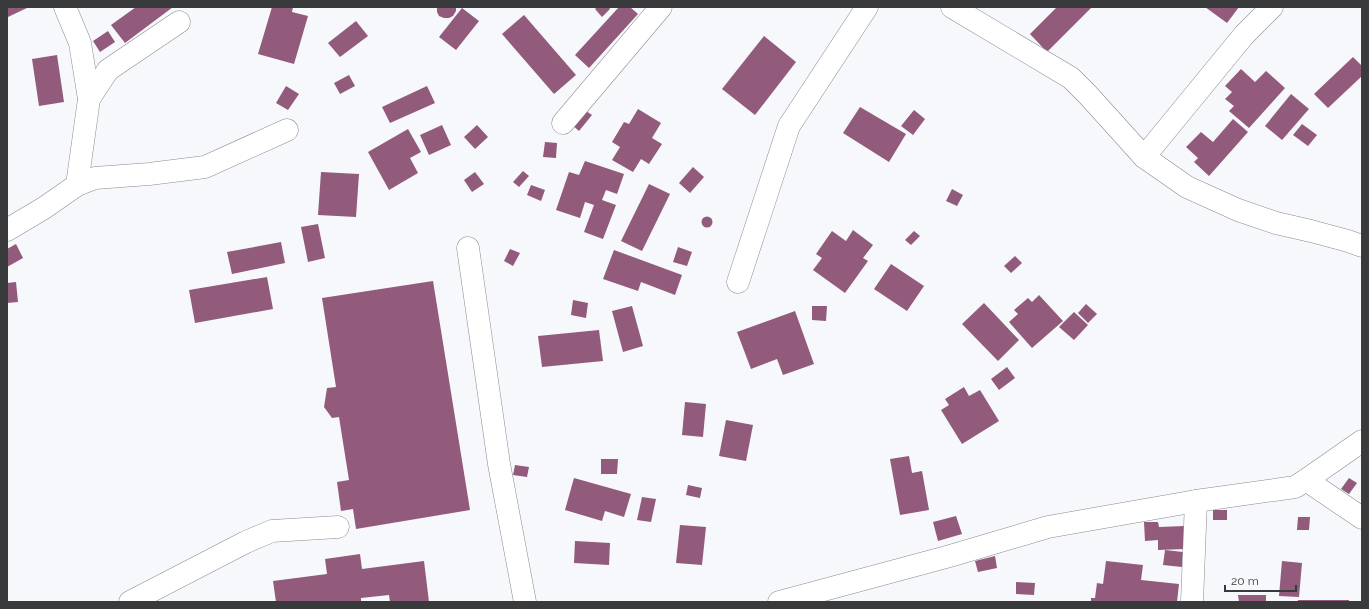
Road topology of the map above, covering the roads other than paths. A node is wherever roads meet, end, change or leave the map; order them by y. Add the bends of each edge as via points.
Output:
1 (65, 7) edge
2 (661, 7) edge
3 (867, 7) edge
4 (952, 7) edge
5 (1272, 7) edge
6 (179, 22) dead end
7 (89, 99) junction
8 (563, 122) dead end
9 (287, 130) dead end
10 (1144, 157) junction
11 (77, 185) junction
12 (7, 230) edge
13 (1362, 246) edge
14 (468, 248) dead end
15 (738, 282) dead end
16 (1362, 441) edge
17 (1306, 480) junction
18 (1196, 501) junction
19 (1362, 518) edge
20 (338, 527) dead end
21 (130, 602) edge
22 (525, 602) edge
23 (779, 602) edge
24 (1192, 602) edge

1 - 7 street via 80,43
2 - 8 street
3 - 15 street via 789,126
4 - 10 street via 1071,78
5 - 10 street via 1239,41
6 - 7 street via 108,70
7 - 11 street
9 - 11 street via 205,167 95,178
10 - 13 street via 1187,187 1238,210
11 - 12 street
14 - 22 street via 499,464
16 - 17 street
17 - 18 street via 1295,486
17 - 19 street
18 - 23 street via 1048,527
18 - 24 street
20 - 21 street via 272,531

